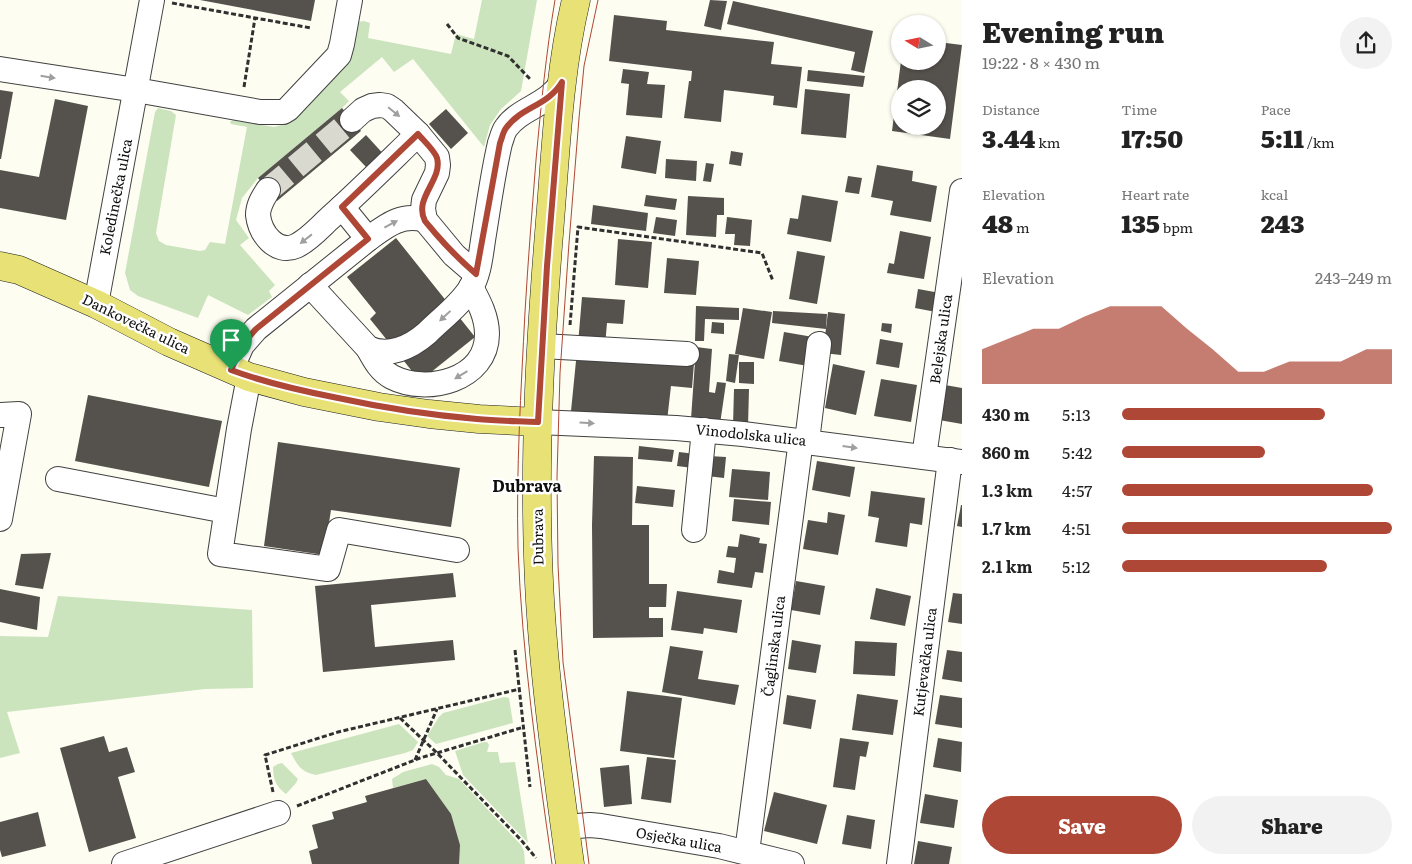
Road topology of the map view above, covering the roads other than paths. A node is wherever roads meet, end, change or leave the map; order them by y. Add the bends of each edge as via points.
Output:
1 (350, 0) edge
2 (576, 0) edge
3 (160, 1) edge
4 (0, 69) edge
5 (562, 82) junction
6 (136, 90) junction
7 (352, 120) tunnel mouth
8 (418, 134) junction
9 (268, 190) tunnel mouth
10 (962, 191) edge
11 (342, 207) junction
12 (425, 220) junction
13 (368, 239) junction
14 (0, 266) edge
15 (474, 281) junction
16 (310, 285) junction
17 (96, 304) junction
18 (819, 344) dead end
19 (542, 346) junction
20 (368, 348) junction
21 (687, 354) dead end
22 (240, 374) junction
23 (0, 414) edge
24 (538, 422) junction
25 (704, 430) junction
26 (804, 441) junction
27 (924, 457) junction
28 (956, 461) edge
29 (58, 479) dead end
30 (226, 511) junction
31 (0, 519) edge
32 (694, 530) dead end
33 (457, 550) dead end
34 (278, 813) road end
35 (565, 827) junction
36 (747, 852) junction
37 (124, 864) edge
38 (570, 864) edge
39 (792, 864) edge
40 (899, 864) edge

1 - 6 street via 339,55 283,112 260,112
2 - 5 main road, Dubrava
3 - 6 street, Koledinečka ulica
4 -> 6 street
5 - 15 street via 551,97 514,119 506,128 500,143
5 - 19 main road, Dubrava
6 - 17 street, Koledinečka ulica
7 -> 8 street via 372,106 387,106
8 - 11 street
8 - 12 street via 437,157 438,165 424,200
11 -> 9 street via 298,246 281,248 266,236 258,214
10 - 27 street, Belejska ulica
11 - 13 street
13 -> 12 street via 397,220
12 - 15 street
13 - 16 street
14 - 17 main road, Dankovečka ulica via 20,270
15 -> 20 street via 464,298 419,340 405,348 387,352
15 -> 20 street via 487,334 484,351 474,366 460,377 424,385 392,377 380,368
16 - 20 street
16 - 22 street via 248,336 242,345
17 - 22 main road, Dankovečka ulica
18 - 26 street, Čaglinska ulica
19 - 21 street
19 - 24 main road, Dubrava
22 - 24 main road, Dankovečka ulica via 304,392 379,407 479,419
22 - 30 street via 239,429
23 - 31 street via 19,414
24 -> 25 street, Vinodolska ulica
24 - 35 main road, Dubrava via 540,607
25 - 26 street, Vinodolska ulica
25 - 32 street
26 -> 27 street, Vinodolska ulica
26 - 36 street, Čaglinska ulica
27 - 28 street, Vinodolska ulica
28 - 40 street, Kutjevačka ulica
29 - 30 street
30 - 33 street via 220,554 328,569 339,530
34 - 37 street
35 - 36 street, Osječka ulica via 595,825
35 - 38 main road, Dubrava
36 - 39 street, Osječka ulica

